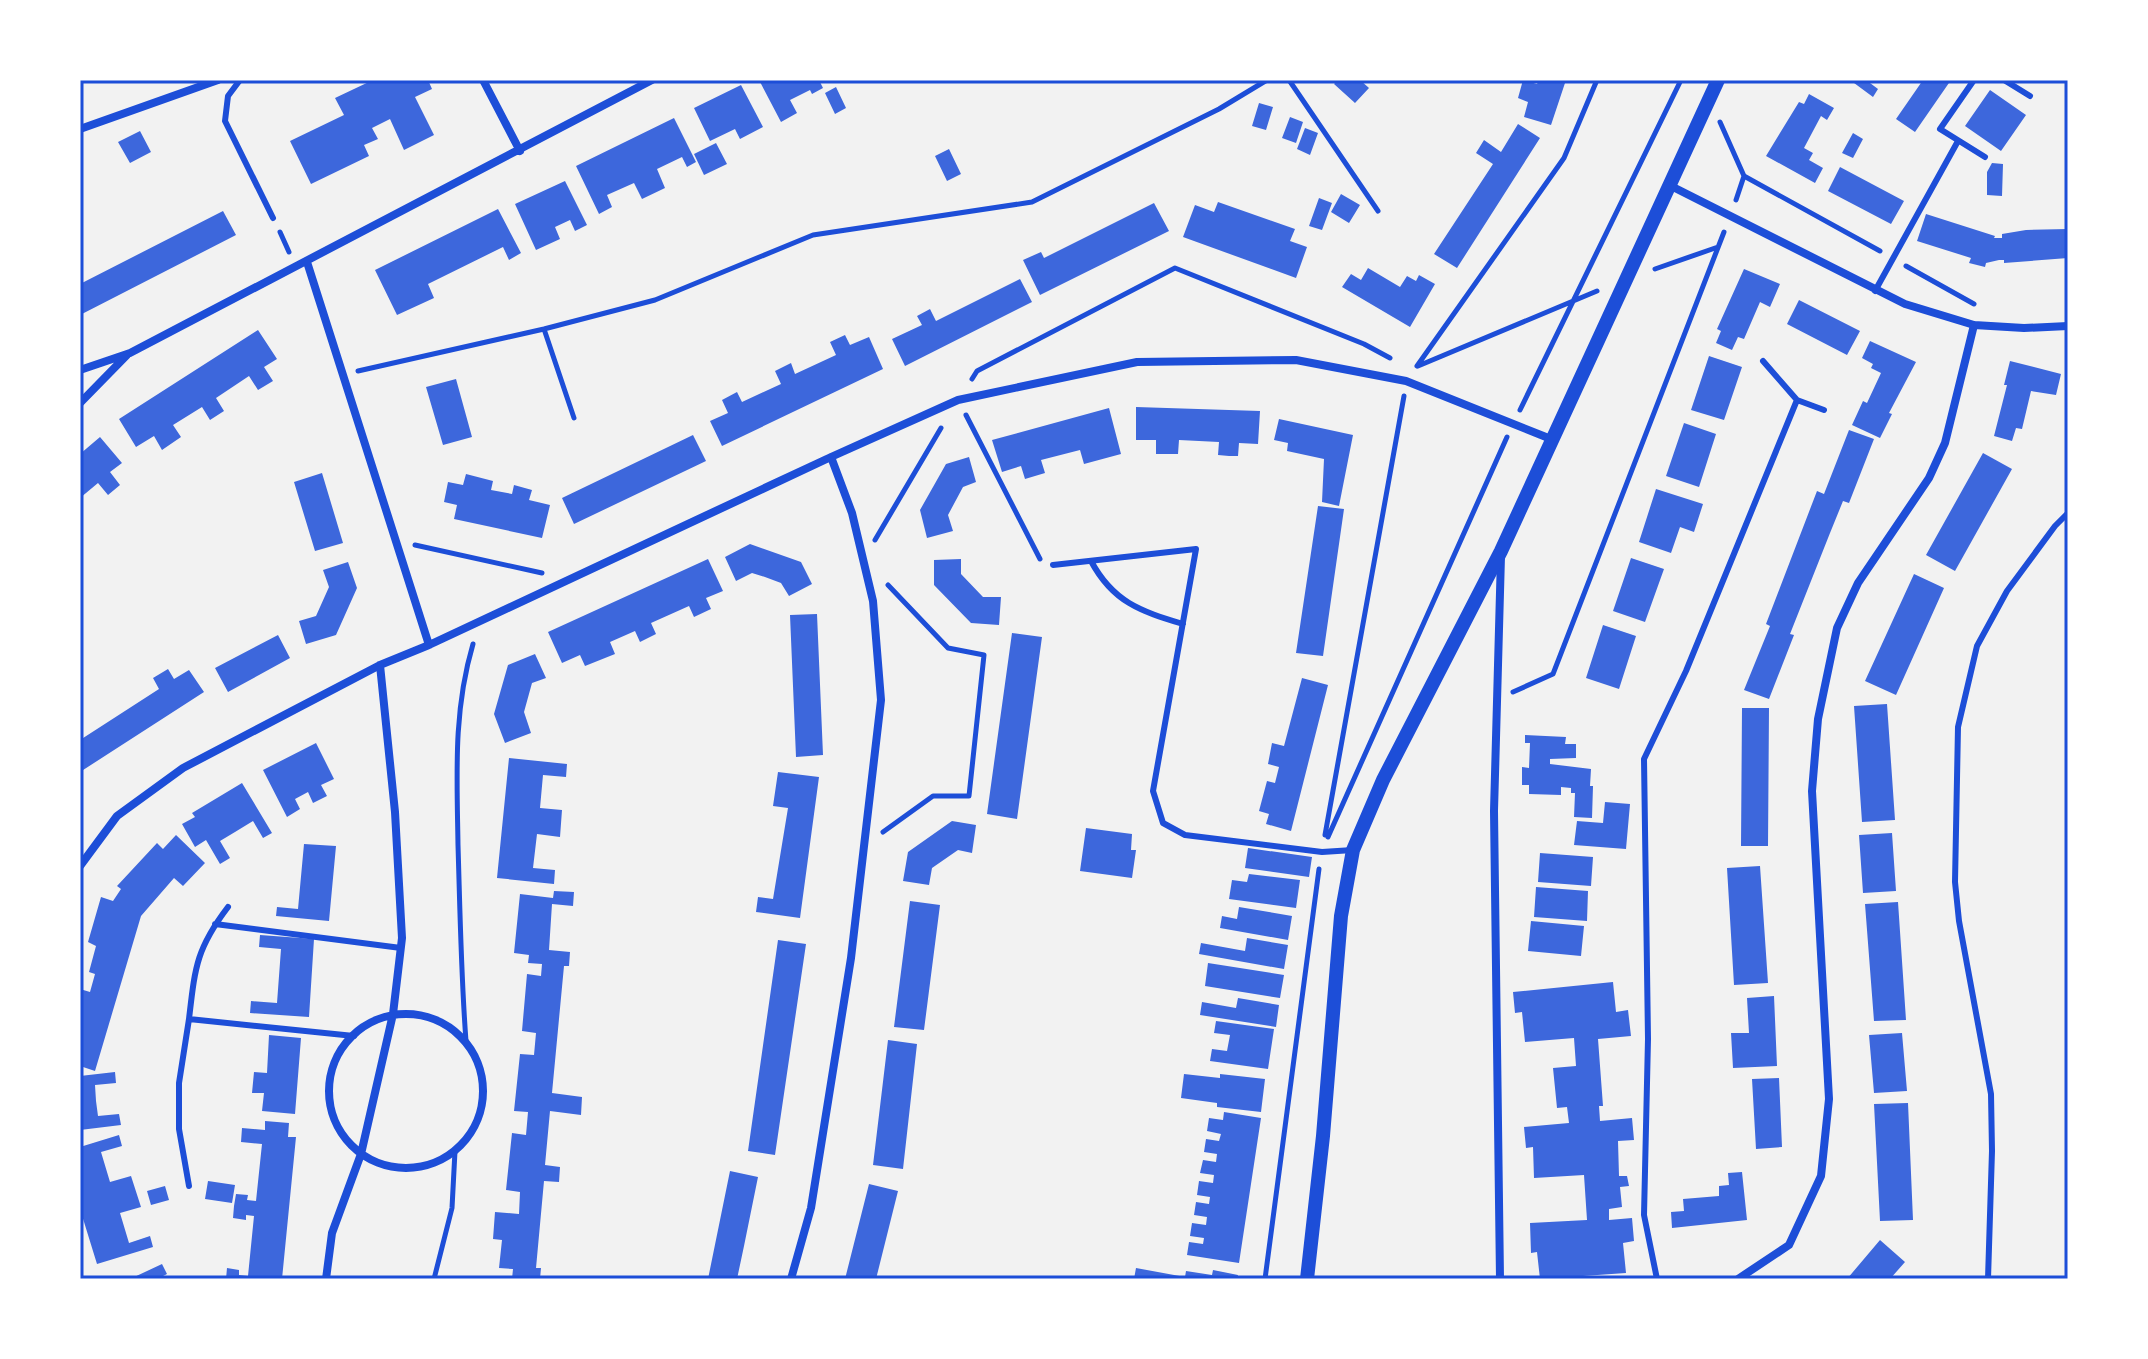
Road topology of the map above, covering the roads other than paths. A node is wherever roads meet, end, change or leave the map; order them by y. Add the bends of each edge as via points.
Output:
1 (218, 80) edge
2 (240, 80) edge
3 (483, 80) edge
4 (652, 80) edge
5 (1718, 80) edge
6 (1974, 80) edge
7 (2004, 80) edge
8 (2030, 96) dead end
9 (80, 129) edge
10 (1958, 141) junction
11 (520, 151) junction
12 (1985, 157) dead end
13 (1669, 185) junction
14 (273, 218) road end
15 (307, 262) junction
16 (1875, 291) junction
17 (1974, 325) junction
18 (2068, 326) edge
19 (130, 353) junction
20 (1763, 361) dead end
21 (80, 370) edge
22 (1797, 400) junction
23 (80, 403) edge
24 (1824, 410) dead end
25 (1551, 439) junction
26 (831, 457) junction
27 (2068, 513) edge
28 (1501, 551) junction
29 (1091, 561) junction
30 (1053, 565) road end
31 (1183, 624) junction
32 (429, 645) junction
33 (380, 665) junction
34 (1353, 850) junction
35 (80, 866) edge
36 (228, 907) dead end
37 (215, 924) junction
38 (401, 948) junction
39 (393, 1014) junction
40 (189, 1019) junction
41 (354, 1036) junction
42 (361, 1154) junction
43 (189, 1186) dead end
44 (326, 1279) edge
45 (791, 1279) edge
46 (1307, 1279) edge
47 (1500, 1279) edge
48 (1657, 1279) edge
49 (1738, 1279) edge
50 (1988, 1279) edge

1 - 9 street
2 - 14 lane via 228,96 225,121
3 - 11 street
4 - 11 street
5 - 13 street
6 - 10 lane via 1940,129
7 - 8 lane
10 - 12 lane
10 - 16 lane
11 - 15 street
13 - 16 street
13 - 25 street
15 - 19 street
15 - 32 street
16 - 17 street
17 - 18 street
17 - 49 street via 1945,443 1929,478 1858,583 1837,628 1818,719 1812,791 1829,1099 1821,1176 1789,1245
19 - 21 street
19 - 23 street
20 - 22 lane
22 - 24 lane
22 - 48 lane via 1686,671 1644,759 1644,1215
25 - 26 street via 1406,381 1296,360 1137,362 958,400
25 - 28 street
26 - 32 street
26 - 45 street via 852,513 873,601 881,700 851,958 811,1208
27 - 50 lane via 2007,591 1977,646 1958,727 1955,882 1991,1094
28 - 34 street via 1383,780
28 - 47 street via 1494,811
29 - 30 lane
29 - 31 lane via 1101,580 1126,603
29 - 31 lane via 1196,549
31 - 34 lane via 1153,791 1163,823 1185,835 1322,852
32 - 33 street
33 - 35 street via 183,768 117,816
33 - 38 street via 400,874
34 - 46 street via 1341,916
36 - 37 lane
37 - 38 lane
37 - 40 lane via 195,969
38 - 39 street
39 - 41 street via 366,1024
39 - 42 street
39 - 42 street via 421,1014 440,1021 466,1041 482,1071 483,1101 473,1130 455,1151 431,1165 399,1168
40 - 41 lane
40 - 43 lane via 179,1083 179,1129
41 - 42 street via 343,1046 330,1077 331,1109 344,1137
42 - 44 street via 332,1233

